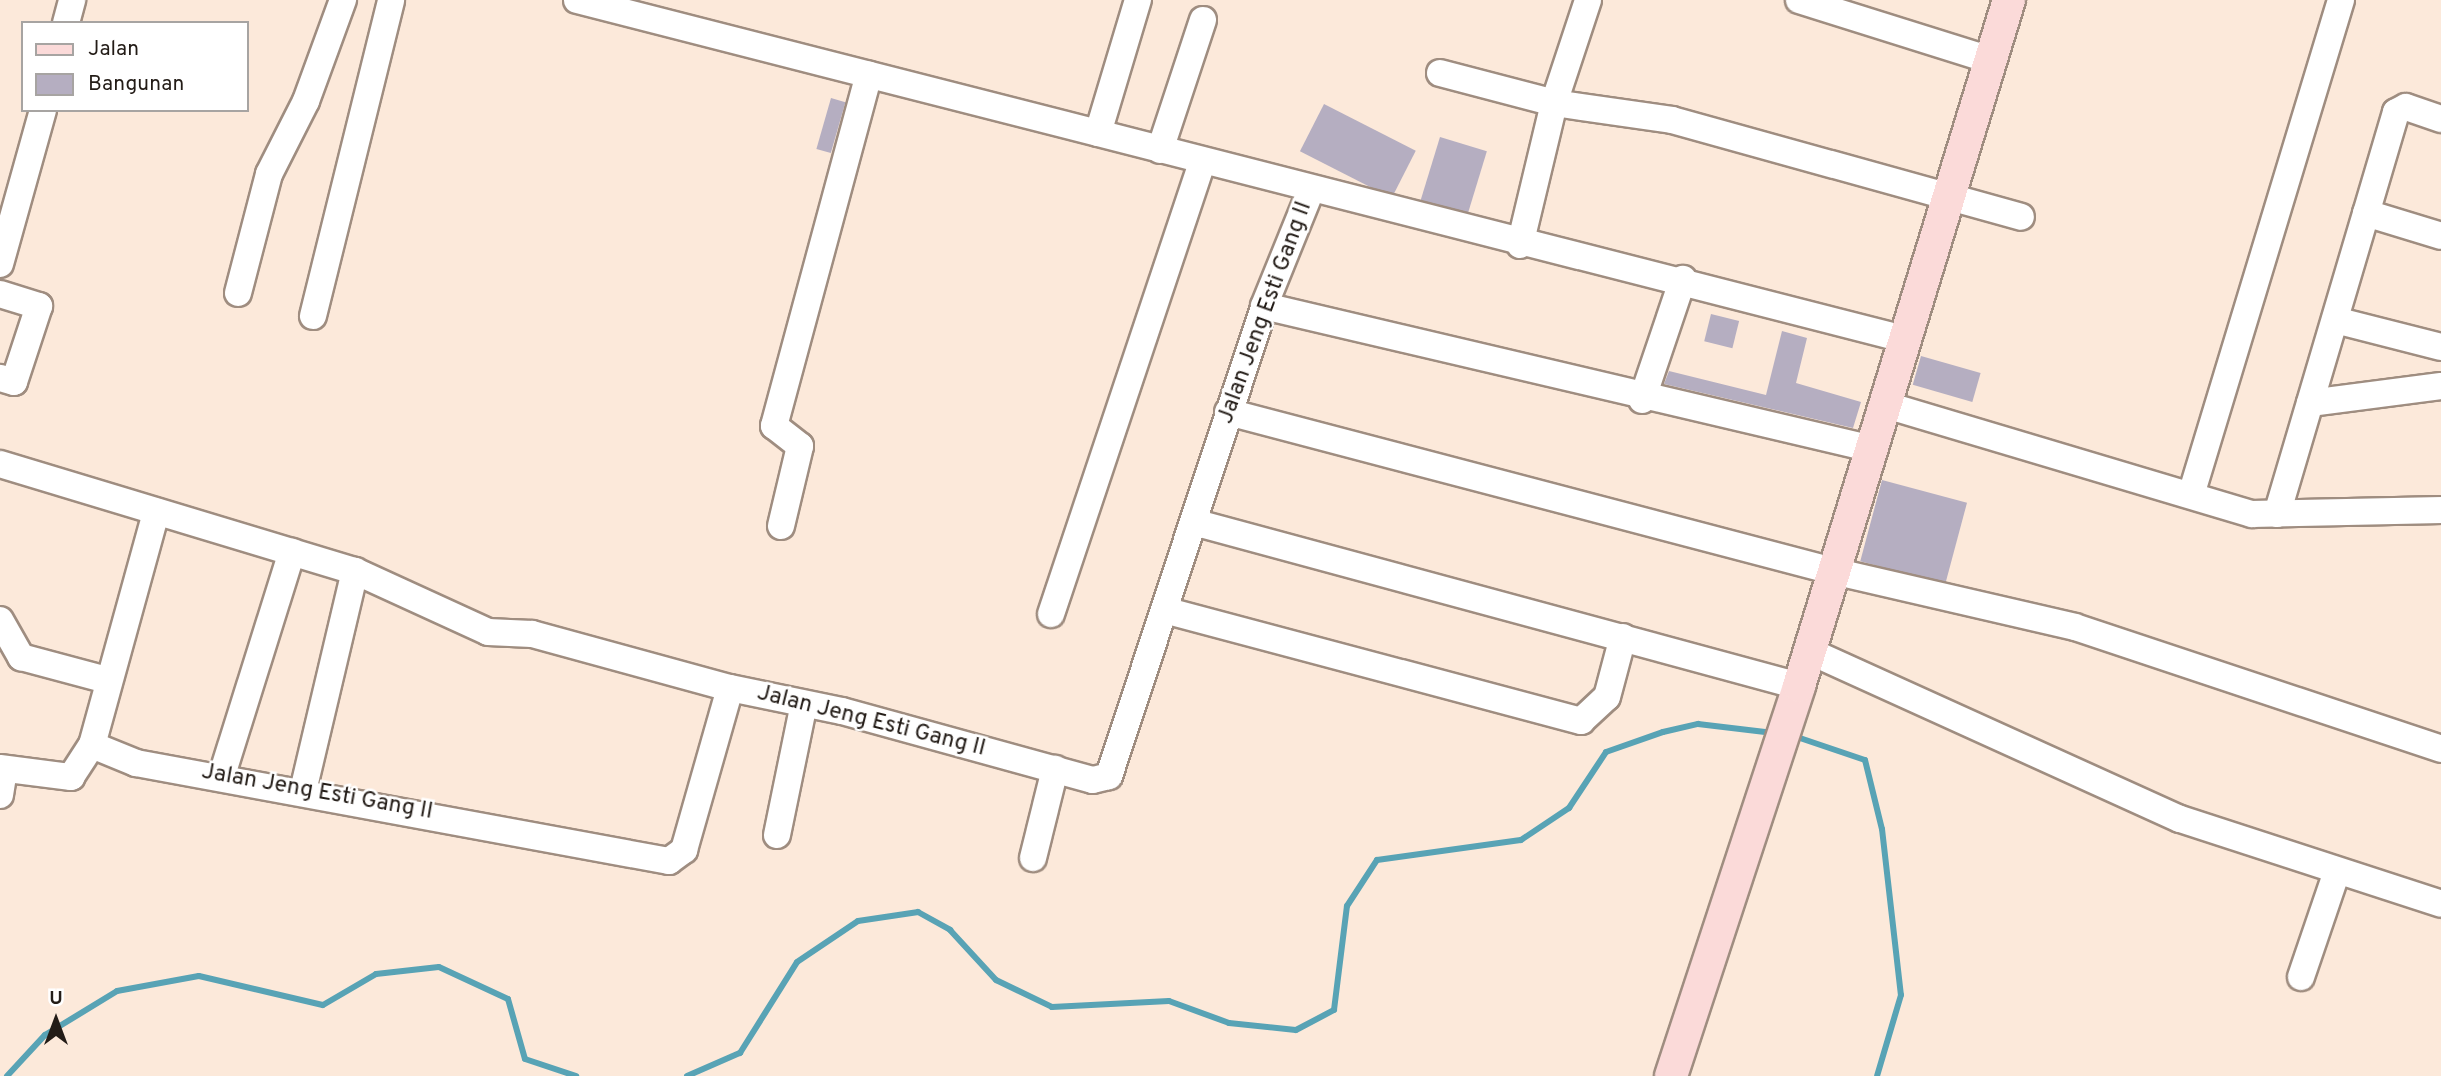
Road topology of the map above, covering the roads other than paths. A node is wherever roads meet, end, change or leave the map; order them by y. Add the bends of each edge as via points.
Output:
1 (72, 0) edge
2 (343, 0) edge
3 (391, 0) edge
4 (578, 0) edge
5 (1138, 0) edge
6 (1588, 0) edge
7 (1799, 0) edge
8 (2009, 0) edge
9 (2341, 0) edge
10 (1203, 20) dead end
11 (67, 21) edge
12 (1991, 60) junction
13 (1440, 73) dead end
14 (869, 75) junction
15 (1554, 103) junction
16 (42, 112) edge
17 (2441, 119) edge
18 (1098, 133) junction
19 (1160, 150) junction
20 (1203, 161) junction
21 (1311, 190) junction
22 (1950, 194) junction
23 (2366, 213) junction
24 (2021, 217) dead end
25 (2441, 236) edge
26 (1520, 246) junction
27 (0, 264) edge
28 (1683, 279) junction
29 (238, 293) dead end
30 (0, 294) edge
31 (1264, 306) junction
32 (313, 316) dead end
33 (2334, 320) junction
34 (1904, 339) junction
35 (2441, 347) edge
36 (0, 378) edge
37 (2441, 386) edge
38 (1642, 400) junction
39 (2310, 403) junction
40 (1886, 405) junction
41 (1228, 412) junction
42 (1873, 449) junction
43 (0, 464) edge
44 (2191, 495) junction
45 (2441, 510) edge
46 (156, 512) junction
47 (2277, 514) junction
48 (1197, 523) junction
49 (781, 526) dead end
50 (292, 552) junction
51 (355, 571) junction
52 (1833, 571) junction
53 (1164, 611) junction
54 (1051, 614) dead end
55 (0, 620) edge
56 (1623, 637) junction
57 (1807, 650) junction
58 (107, 680) junction
59 (730, 688) junction
60 (1793, 698) junction
61 (804, 704) junction
62 (92, 745) junction
63 (2441, 749) edge
64 (2, 768) edge
65 (1055, 769) junction
66 (222, 775) junction
67 (303, 791) junction
68 (0, 795) edge
69 (778, 835) dead end
70 (1033, 858) dead end
71 (2337, 871) junction
72 (2441, 904) edge
73 (2301, 976) dead end
74 (1671, 1076) edge

1 - 11 street
2 - 29 street via 306,101 269,174
3 - 32 street
4 - 14 street
5 - 18 street
6 - 15 street
7 - 12 street
8 - 12 main road
9 - 44 street
10 - 19 street
12 - 22 main road
13 - 15 street
14 - 18 street
14 - 49 street via 774,426 800,446
15 - 22 street via 1672,120
15 - 26 street
16 - 27 street
17 - 23 street via 2406,107 2396,112
18 - 19 street
19 - 20 street
20 - 21 street
20 - 54 street
21 - 26 street
21 - 31 street, Jalan Jeng Esti Gang II
22 - 24 street
22 - 34 main road
23 - 25 street
23 - 33 street
26 - 28 street
28 - 34 street
28 - 38 street
30 - 36 street via 39,306 14,382
31 - 38 street
31 - 41 street, Jalan Jeng Esti Gang II
33 - 35 street
33 - 39 street
34 - 40 main road
37 - 39 street
38 - 42 street
39 - 47 street
40 - 42 main road
40 - 44 street
41 - 48 street, Jalan Jeng Esti Gang II
41 - 52 street
42 - 52 main road
43 - 46 street
44 - 47 street via 2252,514
45 - 47 street
46 - 50 street
46 - 58 street
48 - 53 street, Jalan Jeng Esti Gang II
48 - 56 street
50 - 51 street
50 - 66 street
51 - 59 street via 488,632 532,634
51 - 67 street
52 - 57 main road
52 - 63 street via 2075,627
53 - 56 street via 1581,721 1607,697
53 - 65 street, Jalan Jeng Esti Gang II via 1109,776 1093,780
55 - 58 street via 22,657
56 - 60 street
57 - 60 main road
57 - 71 street via 2077,777
58 - 62 street
59 - 61 street, Jalan Jeng Esti Gang II
59 - 67 street, Jalan Jeng Esti Gang II via 676,860
60 - 74 main road
61 - 65 street, Jalan Jeng Esti Gang II
61 - 69 street
62 - 64 street via 71,777
62 - 66 street, Jalan Jeng Esti Gang II via 136,763
64 - 68 street
65 - 70 street
66 - 67 street, Jalan Jeng Esti Gang II
71 - 72 street
71 - 73 street

